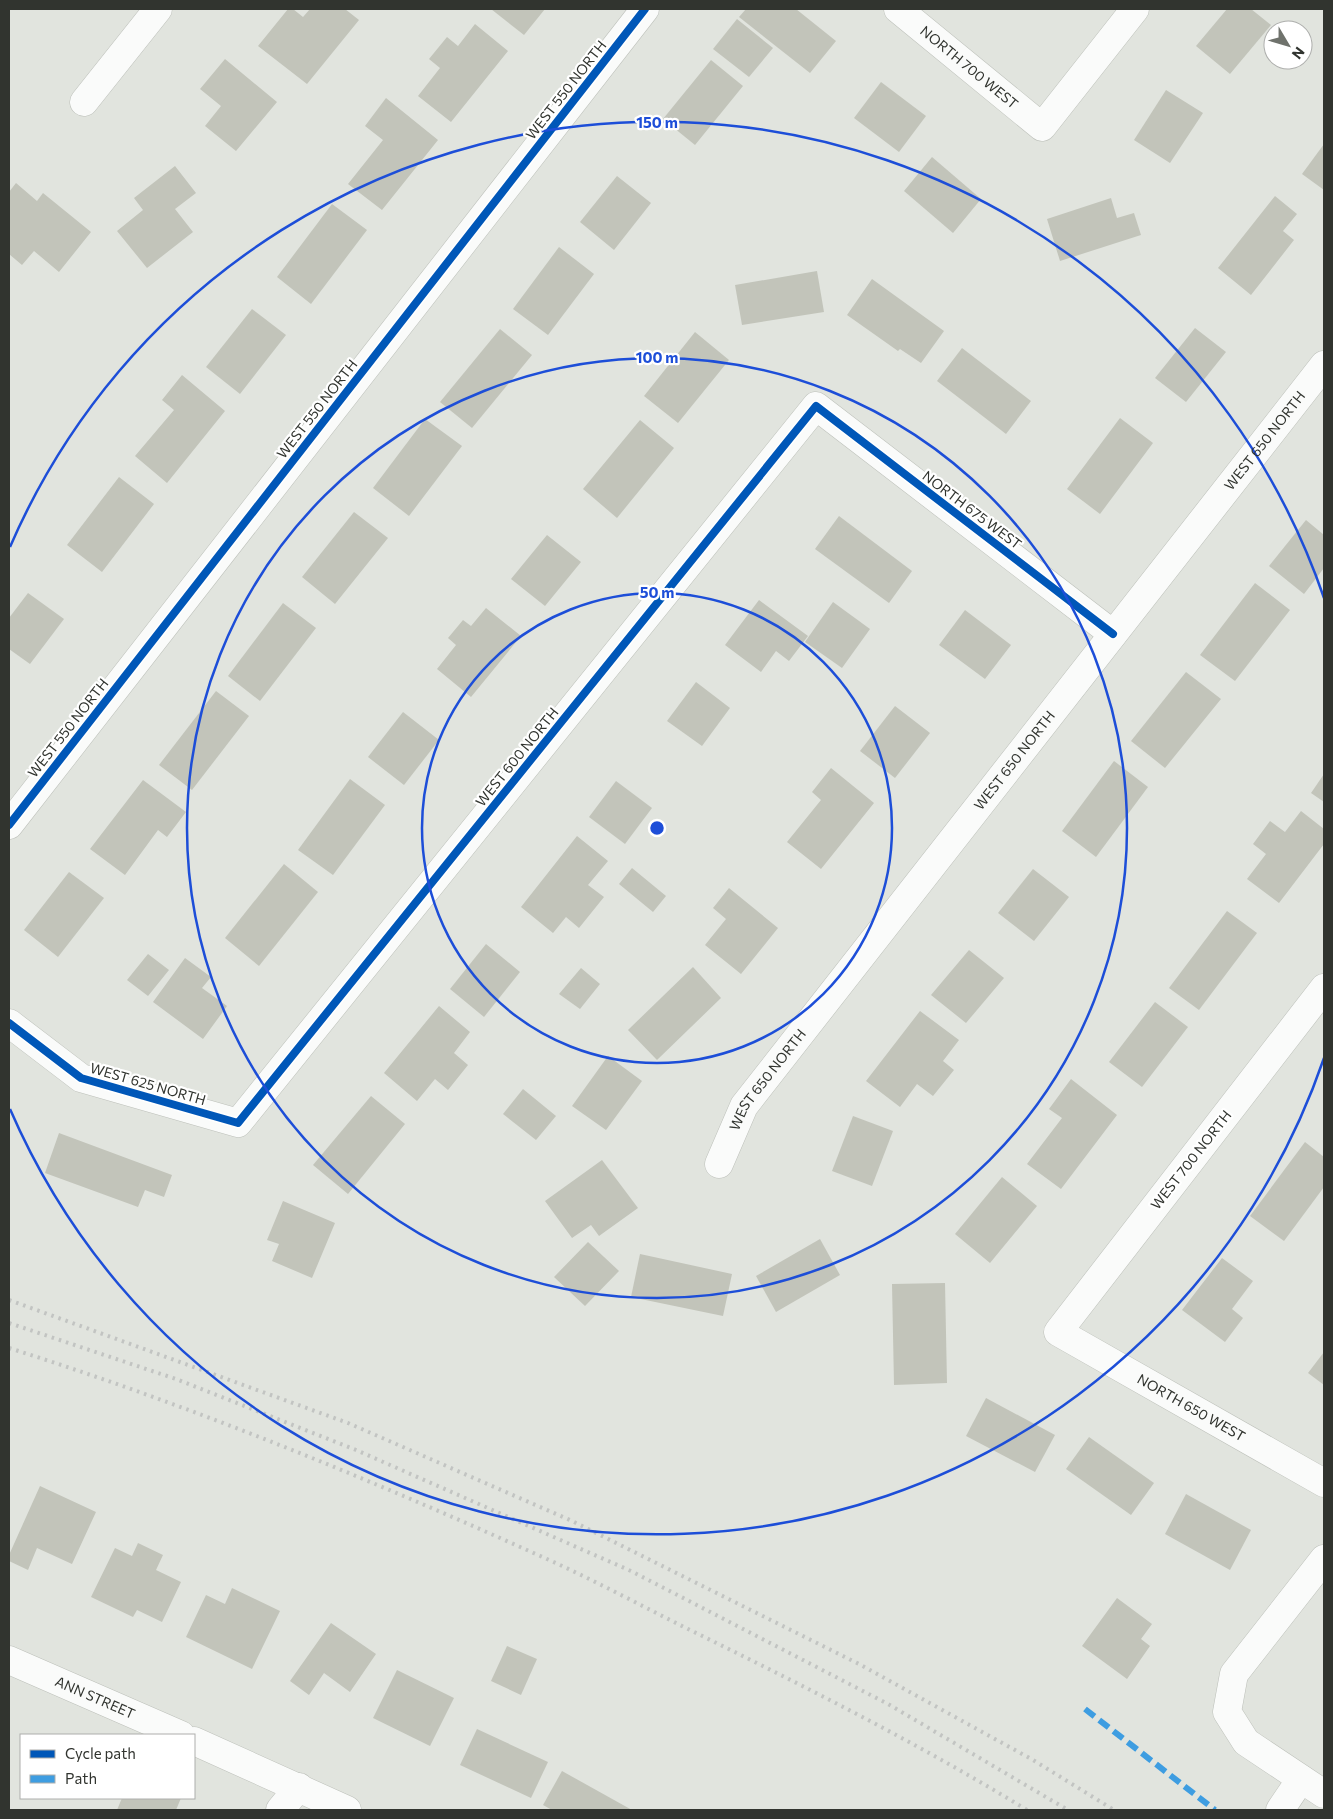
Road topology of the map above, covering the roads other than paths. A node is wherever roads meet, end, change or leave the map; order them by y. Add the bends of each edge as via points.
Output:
1 (158, 9) edge
2 (645, 9) edge
3 (898, 9) edge
4 (1135, 9) edge
5 (84, 102) dead end
6 (1324, 364) edge
7 (816, 406) joint
8 (1113, 634) junction
9 (9, 825) edge
10 (1324, 988) edge
11 (9, 1023) edge
12 (238, 1123) joint
13 (720, 1164) dead end
14 (1058, 1332) joint
15 (1324, 1483) edge
16 (1324, 1559) edge
17 (9, 1660) edge
18 (179, 1734) edge
19 (195, 1741) edge
20 (1301, 1778) junction
21 (299, 1787) junction
22 (1324, 1794) edge
23 (280, 1810) edge
24 (347, 1810) edge
25 (1280, 1810) edge

1 - 5 street
2 - 9 street, WEST 550 NORTH
3 - 4 street, NORTH 700 WEST via 1042,127
6 - 8 street, WEST 650 NORTH
7 - 8 street, NORTH 675 WEST
7 - 12 street, WEST 600 NORTH
8 - 13 street, WEST 650 NORTH via 744,1106
10 - 14 street, WEST 700 NORTH
11 - 12 street, WEST 625 NORTH via 81,1078
14 - 15 street, NORTH 650 WEST
16 - 20 street via 1234,1674 1227,1712 1246,1742
17 - 18 street, ANN STREET
19 - 21 street
20 - 22 street
20 - 25 street
21 - 23 street
21 - 24 street

